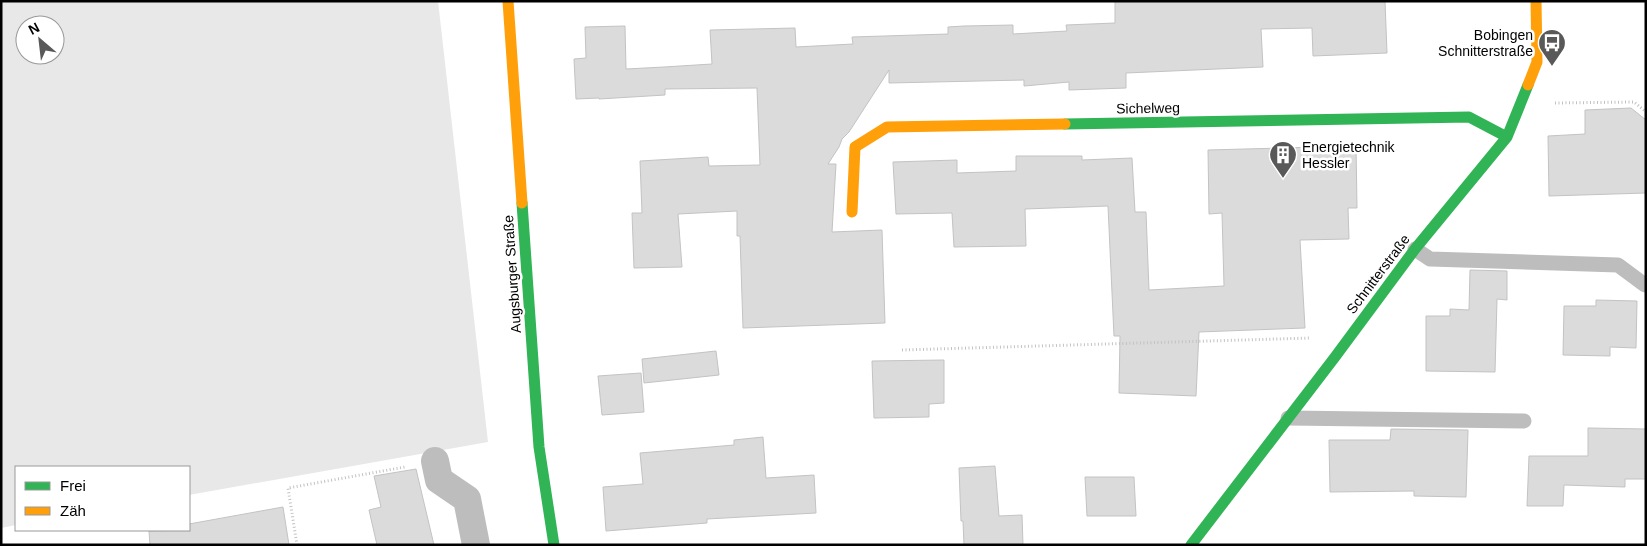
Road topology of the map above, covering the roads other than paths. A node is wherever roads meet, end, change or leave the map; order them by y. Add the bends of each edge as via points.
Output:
1 (508, 1) edge
2 (1536, 1) edge
3 (1507, 137) junction
4 (852, 212) dead end
5 (1414, 249) junction
6 (1645, 285) edge
7 (1288, 418) junction
8 (1524, 421) dead end
9 (435, 461) road end
10 (476, 545) edge
11 (554, 545) edge
12 (1191, 545) edge

1 - 11 street, Augsburger Straße via 539,447
2 - 3 street, Schnitterstraße via 1537,62
3 - 4 street, Sichelweg via 1469,117 887,128 855,147
3 - 5 street, Schnitterstraße
5 - 6 lane via 1430,259 1618,265
5 - 7 street, Schnitterstraße
7 - 8 lane
7 - 12 street, Schnitterstraße
9 - 10 street via 439,480 467,499

